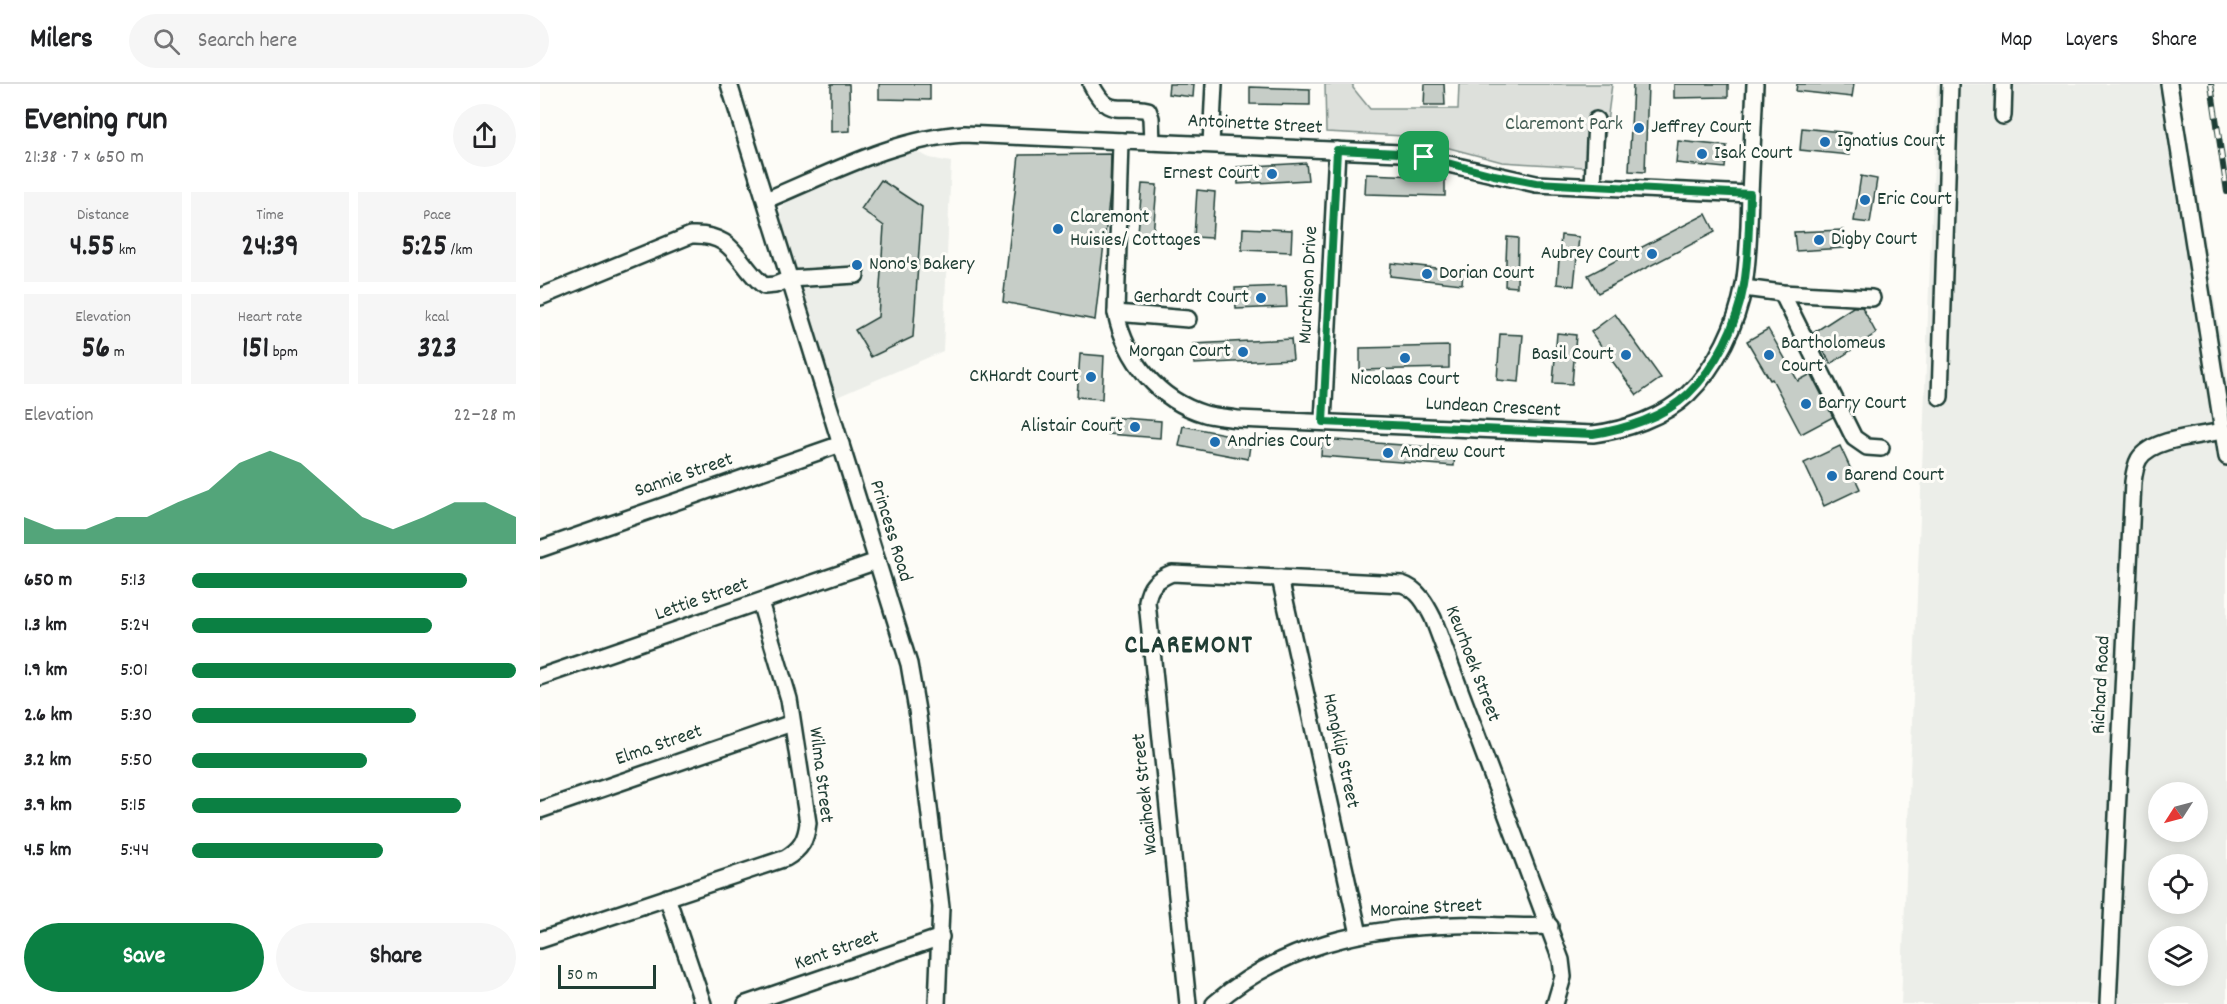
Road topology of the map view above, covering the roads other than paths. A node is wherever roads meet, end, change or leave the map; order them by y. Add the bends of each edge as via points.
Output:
1 (729, 84) edge
2 (1091, 84) edge
3 (1214, 84) edge
4 (1755, 84) edge
5 (1950, 84) edge
6 (2004, 84) edge
7 (2169, 84) edge
8 (2003, 116) dead end
9 (1596, 120) dead end
10 (1121, 141) junction
11 (1152, 142) junction
12 (1211, 144) junction
13 (1337, 150) junction
14 (1593, 186) junction
15 (1750, 194) junction
16 (765, 200) junction
17 (856, 275) dead end
18 (790, 279) junction
19 (1744, 288) junction
20 (1782, 293) junction
21 (540, 297) edge
22 (1872, 298) dead end
23 (1116, 313) junction
24 (1188, 319) dead end
25 (1940, 397) dead end
26 (1323, 422) junction
27 (2223, 431) junction
28 (841, 444) junction
29 (1881, 448) dead end
30 (2227, 457) edge
31 (540, 549) edge
32 (877, 561) junction
33 (1280, 578) junction
34 (1155, 582) joint
35 (760, 602) junction
36 (540, 676) edge
37 (792, 723) junction
38 (540, 810) edge
39 (667, 897) junction
40 (1550, 927) junction
41 (1359, 934) junction
42 (941, 938) junction
43 (540, 940) edge
44 (702, 1004) edge
45 (746, 1004) edge
46 (937, 1004) edge
47 (1188, 1004) edge
48 (1214, 1004) edge
49 (1555, 1004) edge
50 (2108, 1004) edge

1 - 16 street, Princess Road
2 - 11 street via 1100,101 1116,109 1148,110
3 - 12 street
4 - 15 street, Lundean Crescent
5 - 25 street
6 - 8 street
7 - 27 street
9 - 14 street
10 - 11 street, Antoinette Street
10 - 16 street, Antoinette Street via 945,135 890,149
10 - 23 street, Lundean Crescent
11 - 12 street, Antoinette Street
12 - 13 street, Antoinette Street
13 - 14 street, Antoinette Street via 1400,153 1536,183
13 - 26 street, Murchison Drive
14 - 15 street, Antoinette Street
15 - 19 street, Lundean Crescent
16 - 18 street, Princess Road
17 - 18 street
18 - 21 street via 764,286 725,241 707,234 691,235
18 - 28 street, Princess Road
19 - 20 street
19 - 26 street, Lundean Crescent via 1714,362 1688,395 1625,428 1593,434
20 - 22 street
20 - 29 street via 1854,438 1867,447
23 - 24 street
23 - 26 street, Lundean Crescent via 1134,361 1154,384 1179,403 1205,414 1238,419
27 - 30 street
27 - 50 street, Richard Road via 2160,444 2147,450 2136,465
28 - 31 street, Sannie Street
28 - 32 street, Princess Road
32 - 35 street, Lettie Street
32 - 42 street, Princess Road via 909,664 918,716 936,853
33 - 34 street, Keurhoek Street via 1172,573
33 - 40 street, Keurhoek Street via 1402,584 1427,605
33 - 41 street, Hangklip Street
34 - 47 street, Waaihoek Street via 1147,602
35 - 36 street, Lettie Street
35 - 37 street, Wilma Street via 782,672
37 - 38 street, Elma Street
37 - 39 street, Wilma Street via 808,823 807,838 797,852
39 - 43 street, Wilma Street
39 - 44 street
40 - 41 street, Moraine Street via 1455,924
40 - 49 street, Keurhoek Street via 1563,970
41 - 48 street, Moraine Street via 1268,965
42 - 45 street, Kent Street
42 - 46 street, Princess Road

